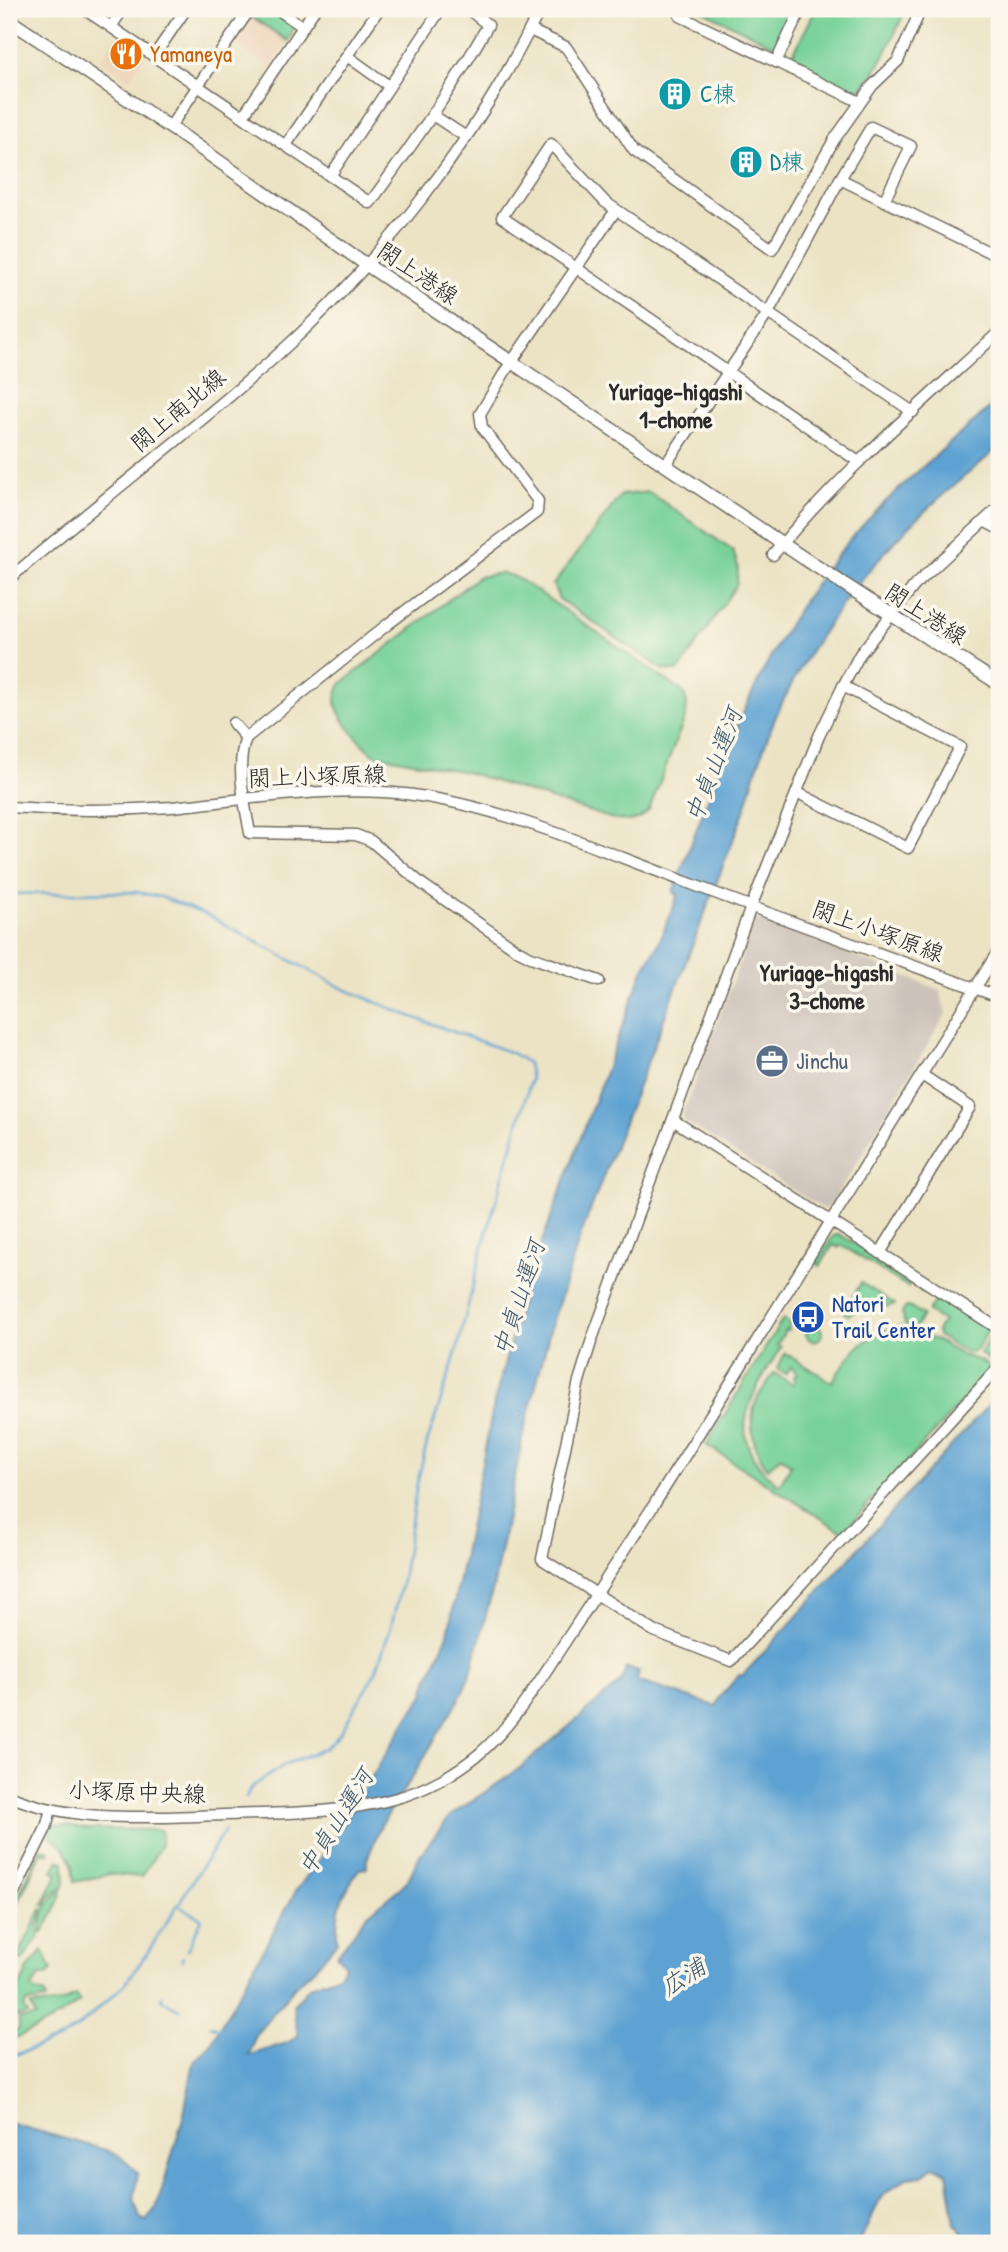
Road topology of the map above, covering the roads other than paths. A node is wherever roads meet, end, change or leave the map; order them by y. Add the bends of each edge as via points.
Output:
1 (84, 9) edge
2 (123, 9) edge
3 (186, 9) edge
4 (250, 9) edge
5 (278, 9) edge
6 (315, 9) edge
7 (379, 9) edge
8 (441, 9) edge
9 (468, 9) edge
10 (540, 9) edge
11 (683, 9) edge
12 (801, 9) edge
13 (921, 9) edge
14 (9, 20) edge
15 (111, 27) junction
16 (303, 27) junction
17 (530, 30) junction
18 (155, 56) junction
19 (347, 56) junction
20 (776, 62) junction
21 (198, 86) junction
22 (390, 86) junction
23 (860, 102) junction
24 (243, 116) junction
25 (434, 116) junction
26 (170, 128) junction
27 (466, 137) junction
28 (286, 145) junction
29 (330, 176) junction
30 (840, 179) junction
31 (884, 201) junction
32 (616, 210) junction
33 (999, 257) edge
34 (367, 265) junction
35 (575, 269) junction
36 (768, 313) junction
37 (999, 331) edge
38 (512, 361) junction
39 (727, 373) junction
40 (913, 412) junction
41 (859, 462) junction
42 (666, 464) junction
43 (999, 507) edge
44 (984, 521) junction
45 (999, 528) edge
46 (782, 543) junction
47 (773, 555) dead end
48 (9, 579) edge
49 (890, 616) junction
50 (999, 684) edge
51 (843, 686) junction
52 (233, 723) dead end
53 (246, 738) junction
54 (798, 793) junction
55 (245, 799) junction
56 (9, 807) edge
57 (751, 907) junction
58 (999, 950) edge
59 (599, 981) dead end
60 (975, 988) junction
61 (999, 996) edge
62 (922, 1075) junction
63 (673, 1120) junction
64 (831, 1221) junction
65 (880, 1253) junction
66 (998, 1324) edge
67 (999, 1367) edge
68 (597, 1594) junction
69 (9, 1796) edge
70 (51, 1809) junction
71 (9, 1903) edge

1 - 15 street
2 - 15 street
3 - 18 street
4 - 21 street
5 - 16 street
6 - 16 street
7 - 19 street
8 - 22 street
9 - 25 street via 488,25
10 - 17 street, 閖上南北線
11 - 20 street via 680,16
12 - 20 street
13 - 23 street via 898,61
14 - 26 main road, 閖上港線
15 - 18 street
16 - 24 street
17 - 23 street via 566,47 634,150 772,249
17 - 27 street, 閖上南北線
18 - 21 street
19 - 22 street
19 - 28 street
20 - 23 street
21 - 24 street
21 - 26 street
22 - 29 street
24 - 28 street
25 - 27 street
25 - 29 street via 370,203
26 - 34 main road, 閖上港線
27 - 34 street, 閖上南北線
28 - 29 street
30 - 31 street
30 - 31 street via 871,127 911,146
30 - 36 street
31 - 33 street
32 - 35 street
32 - 35 street via 551,144 502,217
32 - 36 street
34 - 38 main road, 閖上港線
34 - 48 street, 閖上南北線 via 275,357
35 - 38 street
35 - 39 street
36 - 39 street
36 - 40 street
37 - 40 street
38 - 42 main road, 閖上港線
38 - 53 street via 481,409 480,419 486,434 538,501 537,512
39 - 41 street
39 - 42 street
40 - 41 street
41 - 46 street
42 - 46 main road, 閖上港線
43 - 44 street
44 - 45 street
44 - 49 street via 915,585
46 - 47 street
46 - 49 main road, 閖上港線
49 - 50 main road, 閖上港線
49 - 51 street via 860,654
51 - 54 street
51 - 54 street via 960,747 908,848
52 - 53 street
53 - 55 street via 242,753
54 - 57 street
55 - 56 street, 閖上小塚原線 via 106,811
55 - 57 street, 閖上小塚原線 via 328,792 436,798 489,811
55 - 59 street via 250,834 356,835 371,841 422,884 517,950
57 - 60 street, 閖上小塚原線
57 - 63 street
58 - 60 street
60 - 61 street, 閖上小塚原線
60 - 62 street
62 - 64 street
62 - 65 street via 970,1107
63 - 64 street
63 - 68 street via 579,1381 542,1559
64 - 65 street
64 - 68 street
65 - 66 street
67 - 68 street via 731,1661 653,1631
68 - 70 street, 小塚原中央線 via 534,1689 478,1755 399,1798 334,1810 224,1815 109,1817
69 - 70 street, 小塚原中央線
70 - 71 street

